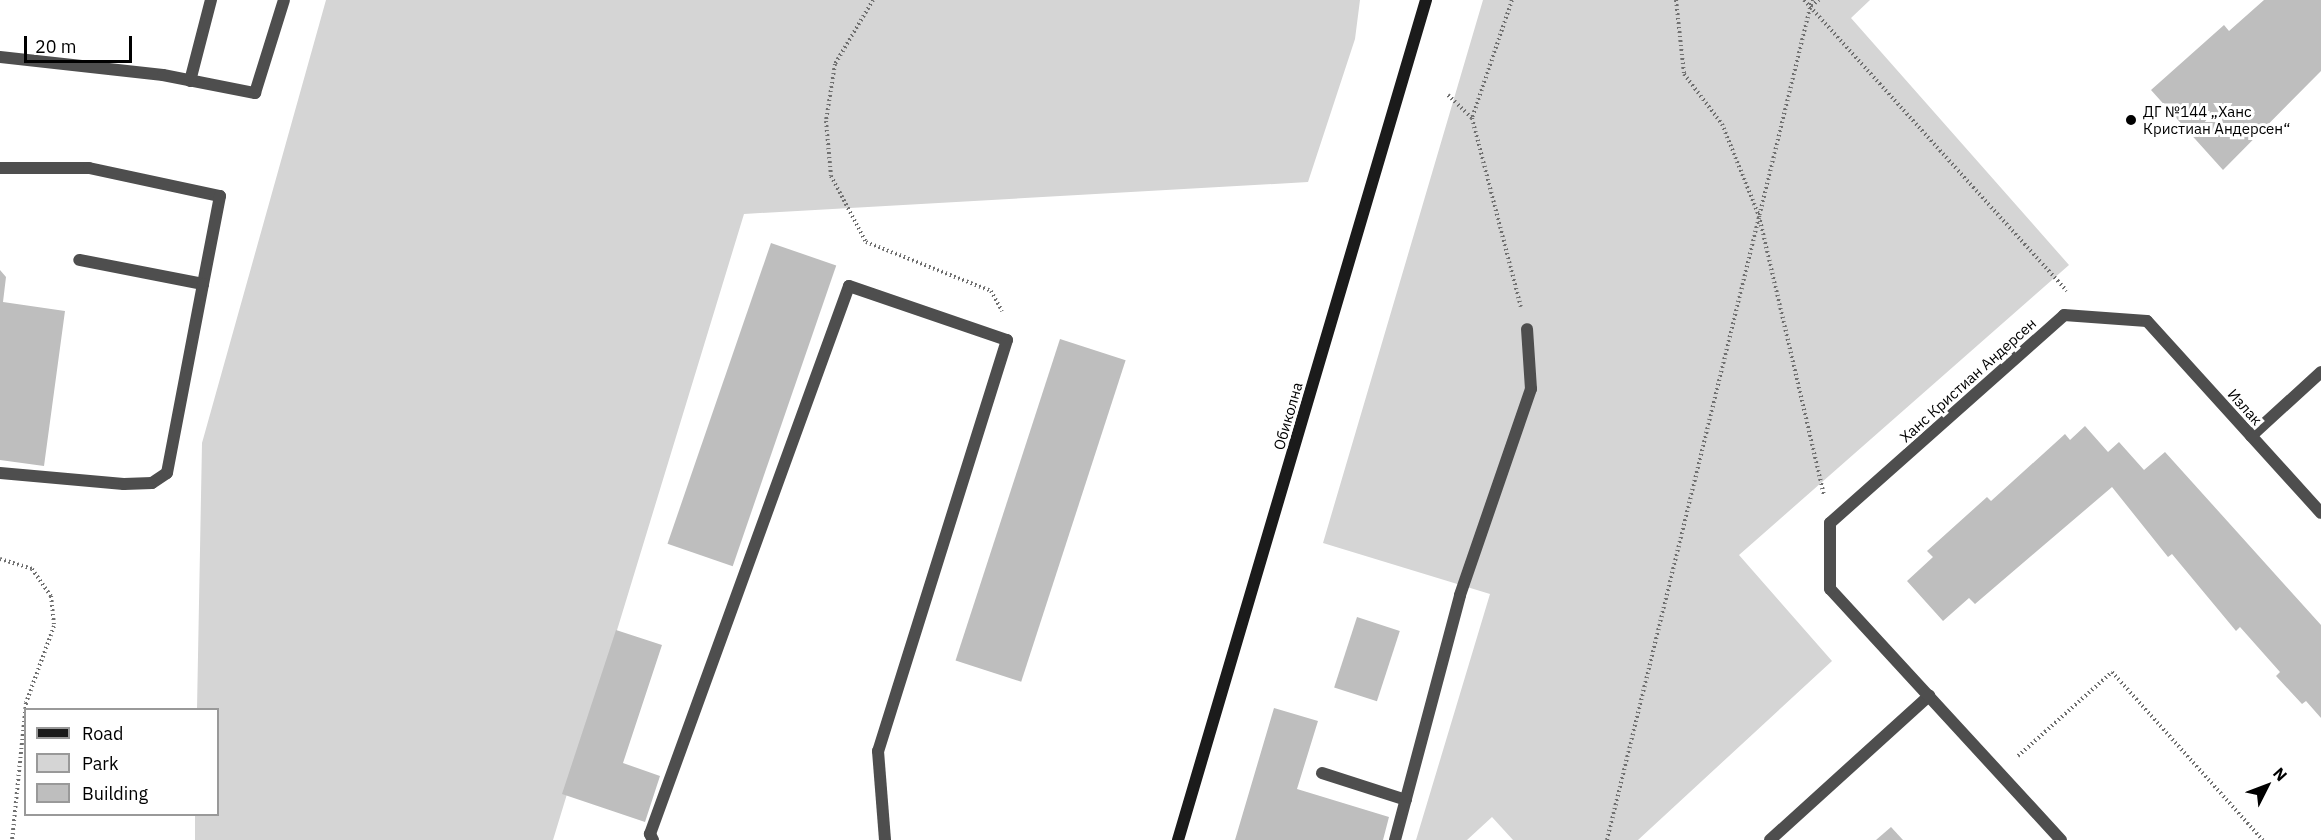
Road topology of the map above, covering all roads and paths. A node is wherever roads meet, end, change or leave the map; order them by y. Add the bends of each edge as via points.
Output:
1 (211, 0) edge
2 (284, 0) edge
3 (873, 0) edge
4 (1426, 0) edge
5 (1512, 0) edge
6 (1676, 0) edge
7 (1804, 0) edge
8 (1812, 0) edge
9 (1819, 0) edge
10 (1811, 6) junction
11 (0, 57) edge
12 (190, 81) junction
13 (1448, 95) dead end
14 (1472, 118) junction
15 (0, 168) edge
16 (1758, 216) junction
17 (79, 260) dead end
18 (203, 284) junction
19 (2064, 315) junction
20 (1527, 329) joint
21 (1007, 340) junction
22 (2321, 372) edge
23 (2251, 436) junction
24 (0, 473) edge
25 (2321, 513) edge
26 (1830, 523) junction
27 (0, 559) edge
28 (1929, 696) junction
29 (25, 708) edge
30 (24, 723) edge
31 (1322, 773) dead end
32 (1999, 773) junction
33 (1406, 800) junction
34 (12, 840) edge
35 (653, 840) edge
36 (885, 840) edge
37 (1178, 840) edge
38 (1395, 840) edge
39 (1607, 840) edge
40 (1770, 840) edge
41 (2061, 840) edge
42 (2263, 840) edge

1 - 12 street
2 - 12 street via 255,93
3 - 21 path via 835,64 825,122 831,176 866,242 991,291 1001,309
4 - 37 street, Обиколна
5 - 14 path
6 - 16 path via 1684,74 1722,124
7 - 10 path
8 - 10 path
9 - 10 path
10 - 16 path
10 - 19 path via 2067,291
11 - 12 street
13 - 14 path
14 - 20 path
15 - 18 street via 89,168 220,196
16 - 26 path
16 - 39 path
17 - 18 street
18 - 24 street via 167,473 152,483
19 - 23 street, Излак via 2147,321
19 - 26 street, Ханс Кристиан Андерсен
20 - 33 street via 1531,389 1460,595
21 - 35 street via 849,286 650,834
21 - 36 street via 878,751
22 - 23 street
23 - 25 street, Излак
26 - 28 street via 1830,588
27 - 29 path via 32,569 51,596 54,626
28 - 32 street
28 - 40 street
30 - 34 path
31 - 33 street
32 - 41 street
32 - 42 path via 2112,672
33 - 38 street

